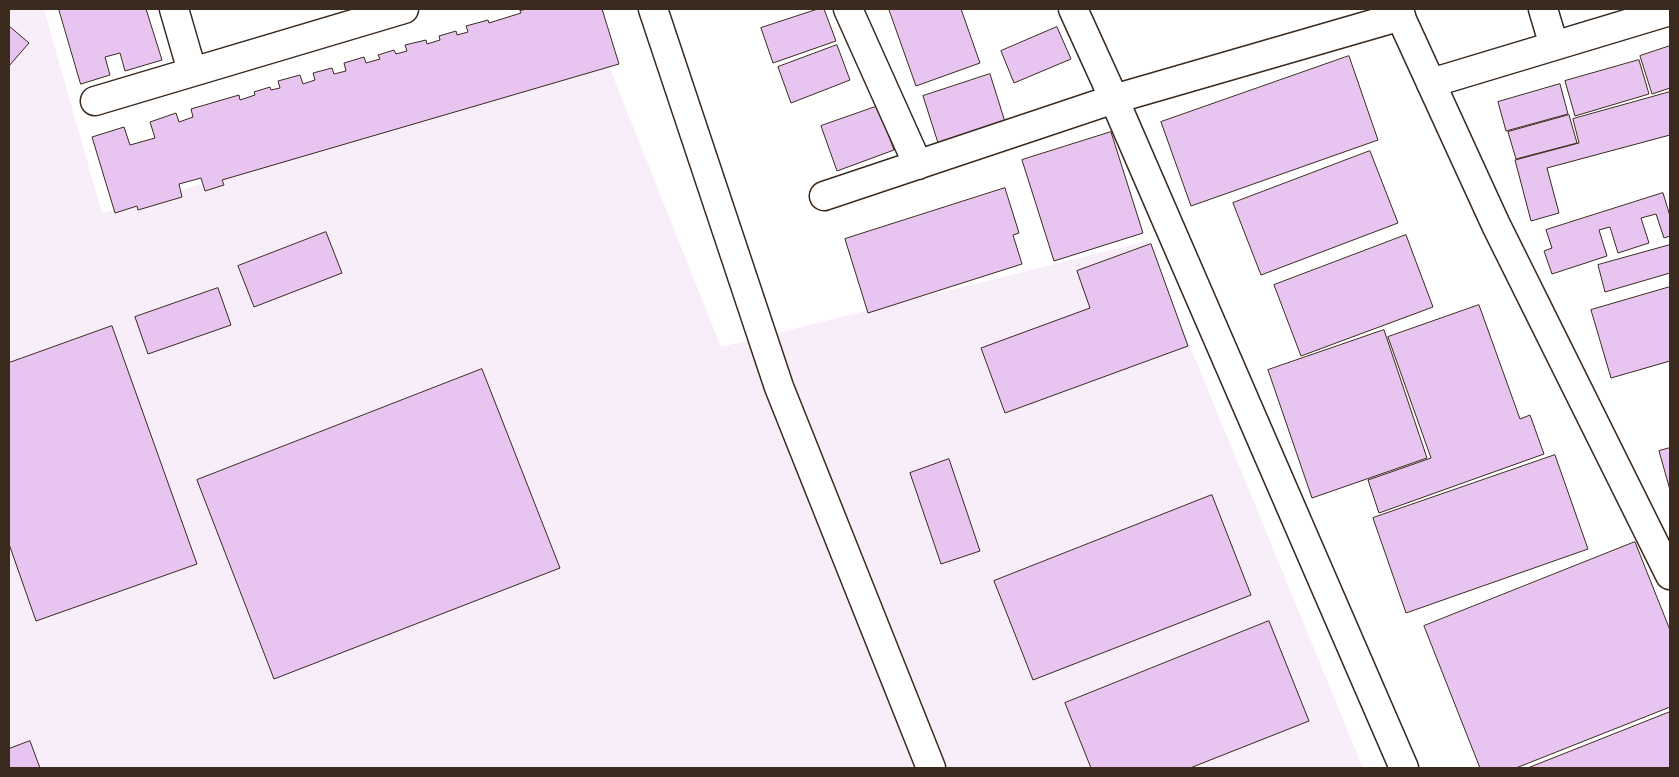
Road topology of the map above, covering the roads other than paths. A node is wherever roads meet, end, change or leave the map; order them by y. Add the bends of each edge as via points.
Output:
1 (174, 9) edge
2 (404, 9) edge
3 (653, 9) edge
4 (848, 9) edge
5 (1073, 9) edge
6 (1542, 9) edge
7 (1670, 11) edge
8 (1399, 13) edge
9 (1554, 46) junction
10 (192, 71) junction
11 (1431, 83) junction
12 (1114, 99) junction
13 (95, 101) dead end
14 (918, 165) junction
15 (824, 196) dead end
16 (1668, 565) edge
17 (931, 768) edge
18 (1404, 768) edge

1 - 10 street
2 - 10 street
3 - 17 street via 778,387
4 - 14 street
5 - 12 street
6 - 9 street
7 - 9 street
8 - 11 street
8 - 12 street
9 - 11 street
10 - 13 street
11 - 16 street via 1496,225
12 - 14 street
12 - 18 street
14 - 15 street

